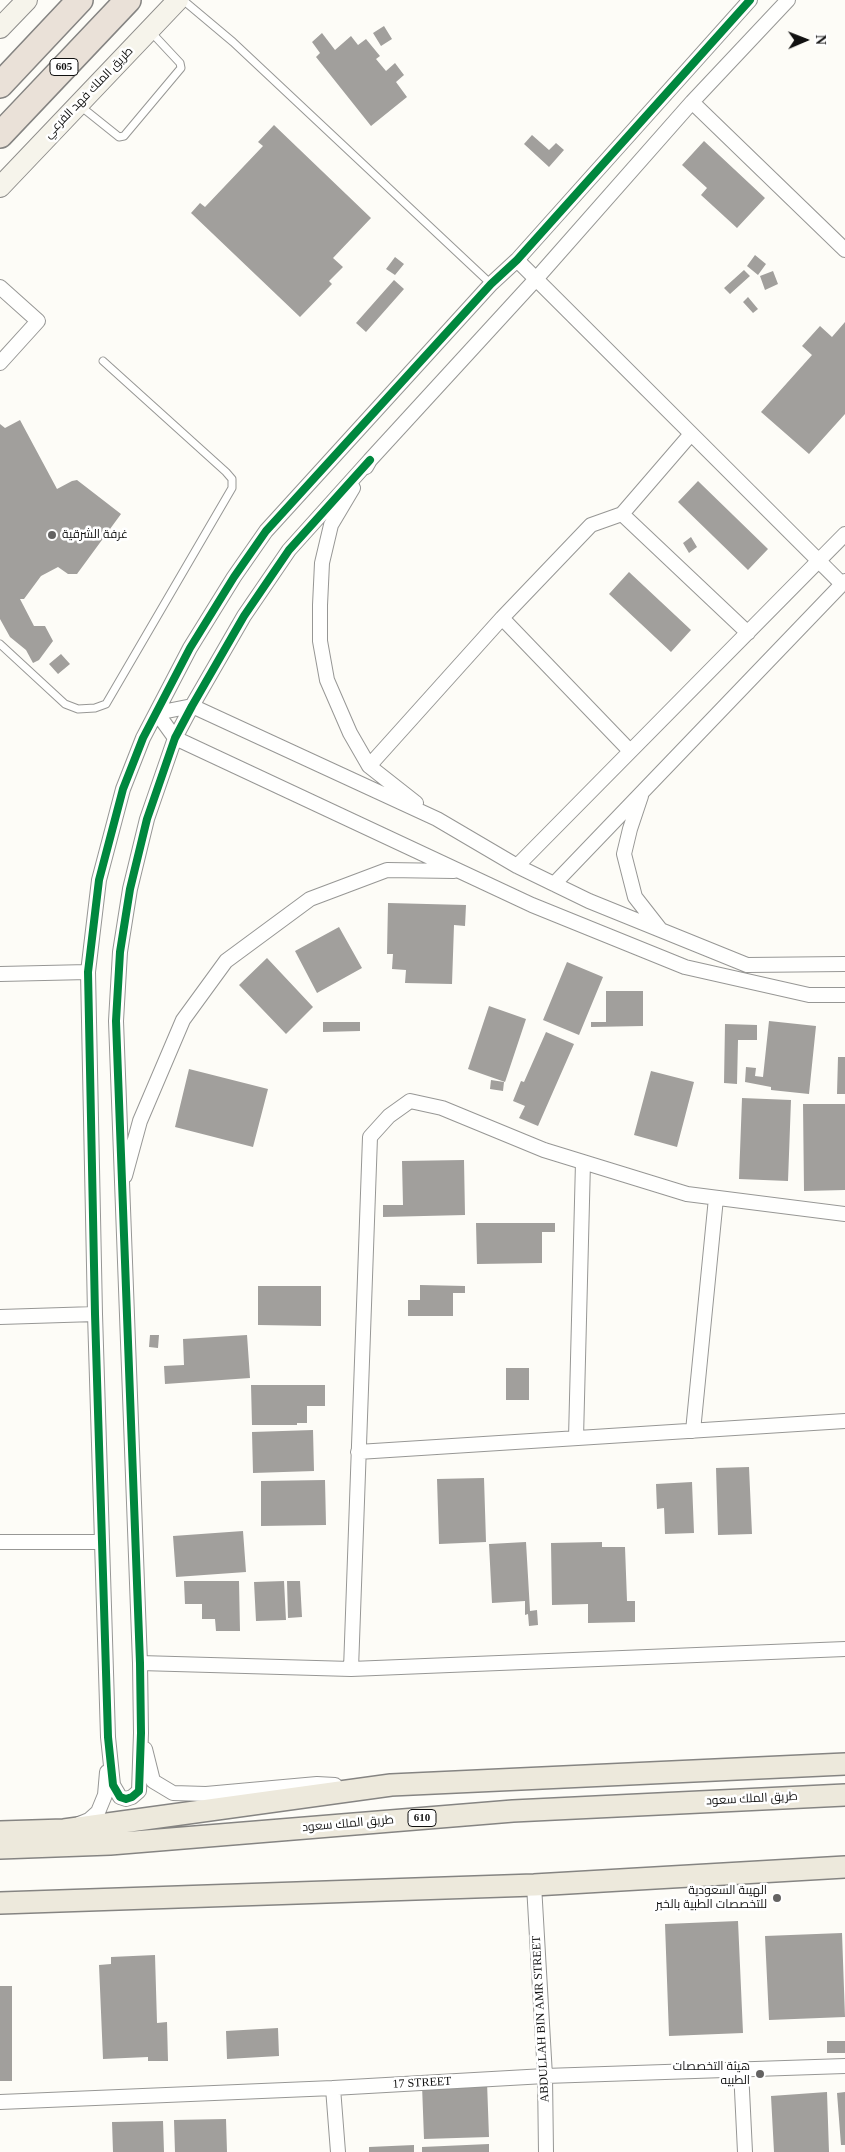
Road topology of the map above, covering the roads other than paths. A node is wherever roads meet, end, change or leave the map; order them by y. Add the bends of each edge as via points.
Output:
1 (27, 0) edge
2 (80, 0) edge
3 (128, 0) edge
4 (178, 0) edge
5 (183, 0) edge
6 (750, 0) edge
7 (788, 0) edge
8 (0, 28) edge
9 (149, 30) junction
10 (0, 85) edge
11 (692, 102) junction
12 (78, 104) junction
13 (0, 135) edge
14 (0, 187) edge
15 (845, 250) edge
16 (517, 260) junction
17 (536, 279) junction
18 (491, 284) junction
19 (0, 287) edge
20 (103, 361) dead end
21 (0, 363) edge
22 (691, 434) junction
23 (370, 460) junction
24 (622, 514) junction
25 (845, 534) edge
26 (819, 561) junction
27 (844, 582) edge
28 (502, 618) junction
29 (748, 633) junction
30 (0, 644) edge
31 (192, 706) junction
32 (157, 713) junction
33 (175, 738) junction
34 (630, 751) junction
35 (369, 766) junction
36 (643, 791) junction
37 (437, 819) junction
38 (517, 866) junction
39 (461, 872) junction
40 (554, 884) junction
41 (660, 930) junction
42 (845, 964) edge
43 (88, 972) junction
44 (0, 974) edge
45 (845, 995) edge
46 (583, 1162) junction
47 (122, 1188) junction
48 (716, 1198) junction
49 (845, 1214) edge
50 (95, 1314) junction
51 (0, 1317) edge
52 (845, 1421) edge
53 (693, 1431) junction
54 (576, 1438) junction
55 (358, 1452) junction
56 (0, 1542) edge
57 (102, 1542) junction
58 (845, 1649) edge
59 (140, 1663) junction
60 (350, 1669) junction
61 (141, 1733) junction
62 (108, 1737) junction
63 (845, 1764) edge
64 (391, 1785) junction
65 (845, 1795) edge
66 (64, 1830) junction
67 (0, 1832) edge
68 (0, 1848) edge
69 (845, 1867) edge
70 (534, 1885) junction
71 (0, 1903) edge
72 (845, 2066) edge
73 (741, 2070) junction
74 (545, 2076) junction
75 (333, 2088) junction
76 (0, 2102) edge
77 (338, 2152) edge
78 (546, 2152) edge
79 (745, 2152) edge

1 - 8 main road
2 - 10 highway, 605
3 - 13 highway, 605
4 - 9 main road, طريق الملك فهد الفرعي
5 - 18 lane via 233,42
6 - 16 street
7 - 11 street
9 - 12 main road, طريق الملك فهد الفرعي
9 - 12 lane via 181,68 124,136 119,137
11 - 15 street
11 - 17 street
12 - 14 main road, طريق الملك فهد الفرعي
16 - 17 street
16 - 18 street
17 - 22 street
17 - 23 street
18 - 32 street via 266,531 190,648
19 - 21 street via 38,321
20 - 30 lane via 226,472 232,479 232,488 106,704 78,709 65,704
22 - 24 street
22 - 26 street
23 - 31 street via 289,550 244,616
23 - 35 street via 331,525 322,562 320,605 320,641 327,680 350,733
24 - 28 street via 591,524
24 - 29 street
25 - 26 street
26 - 27 street
26 - 29 street
27 - 36 street
28 - 34 street
28 - 35 street
29 - 34 street
31 - 32 street
31 - 33 street
31 - 37 street
32 - 33 street
32 - 43 street via 143,738 123,790 99,880
33 - 39 street
33 - 47 street via 143,836 120,952 116,1021
34 - 38 street
35 - 37 street
36 - 40 street
36 - 41 street via 624,854 635,897
37 - 38 street
38 - 40 street
39 - 45 street via 685,967 809,995
39 - 47 street via 387,870 310,899 226,961 183,1020 140,1122
40 - 41 street
41 - 42 street via 747,965
43 - 44 street
43 - 50 street
46 - 48 street via 687,1194
46 - 54 street
46 - 55 street via 544,1150 442,1108 410,1101 389,1116 370,1137
47 - 59 street
48 - 49 street
48 - 53 street
50 - 51 street
50 - 57 street
52 - 53 street
53 - 54 street
54 - 55 street
55 - 60 street
56 - 57 street
57 - 62 street
58 - 60 street
59 - 60 street
59 - 61 street
61 - 62 street via 139,1791 126,1799 120,1797 113,1785
61 - 64 street via 154,1781 173,1792 206,1794 317,1784
62 - 66 street via 105,1795 98,1812 89,1820
63 - 64 main road
64 - 66 main road
65 - 68 main road, طريق الملك سعود / 610 via 514,1811 110,1844
66 - 67 main road
69 - 70 main road
70 - 71 main road
70 - 74 street, ABDULLAH BIN AMR STREET
72 - 73 street, 17 STREET
73 - 74 street, 17 STREET
73 - 79 street
74 - 75 street, 17 STREET
74 - 78 street, ABDULLAH BIN AMR STREET
75 - 76 street, 17 STREET
75 - 77 street

